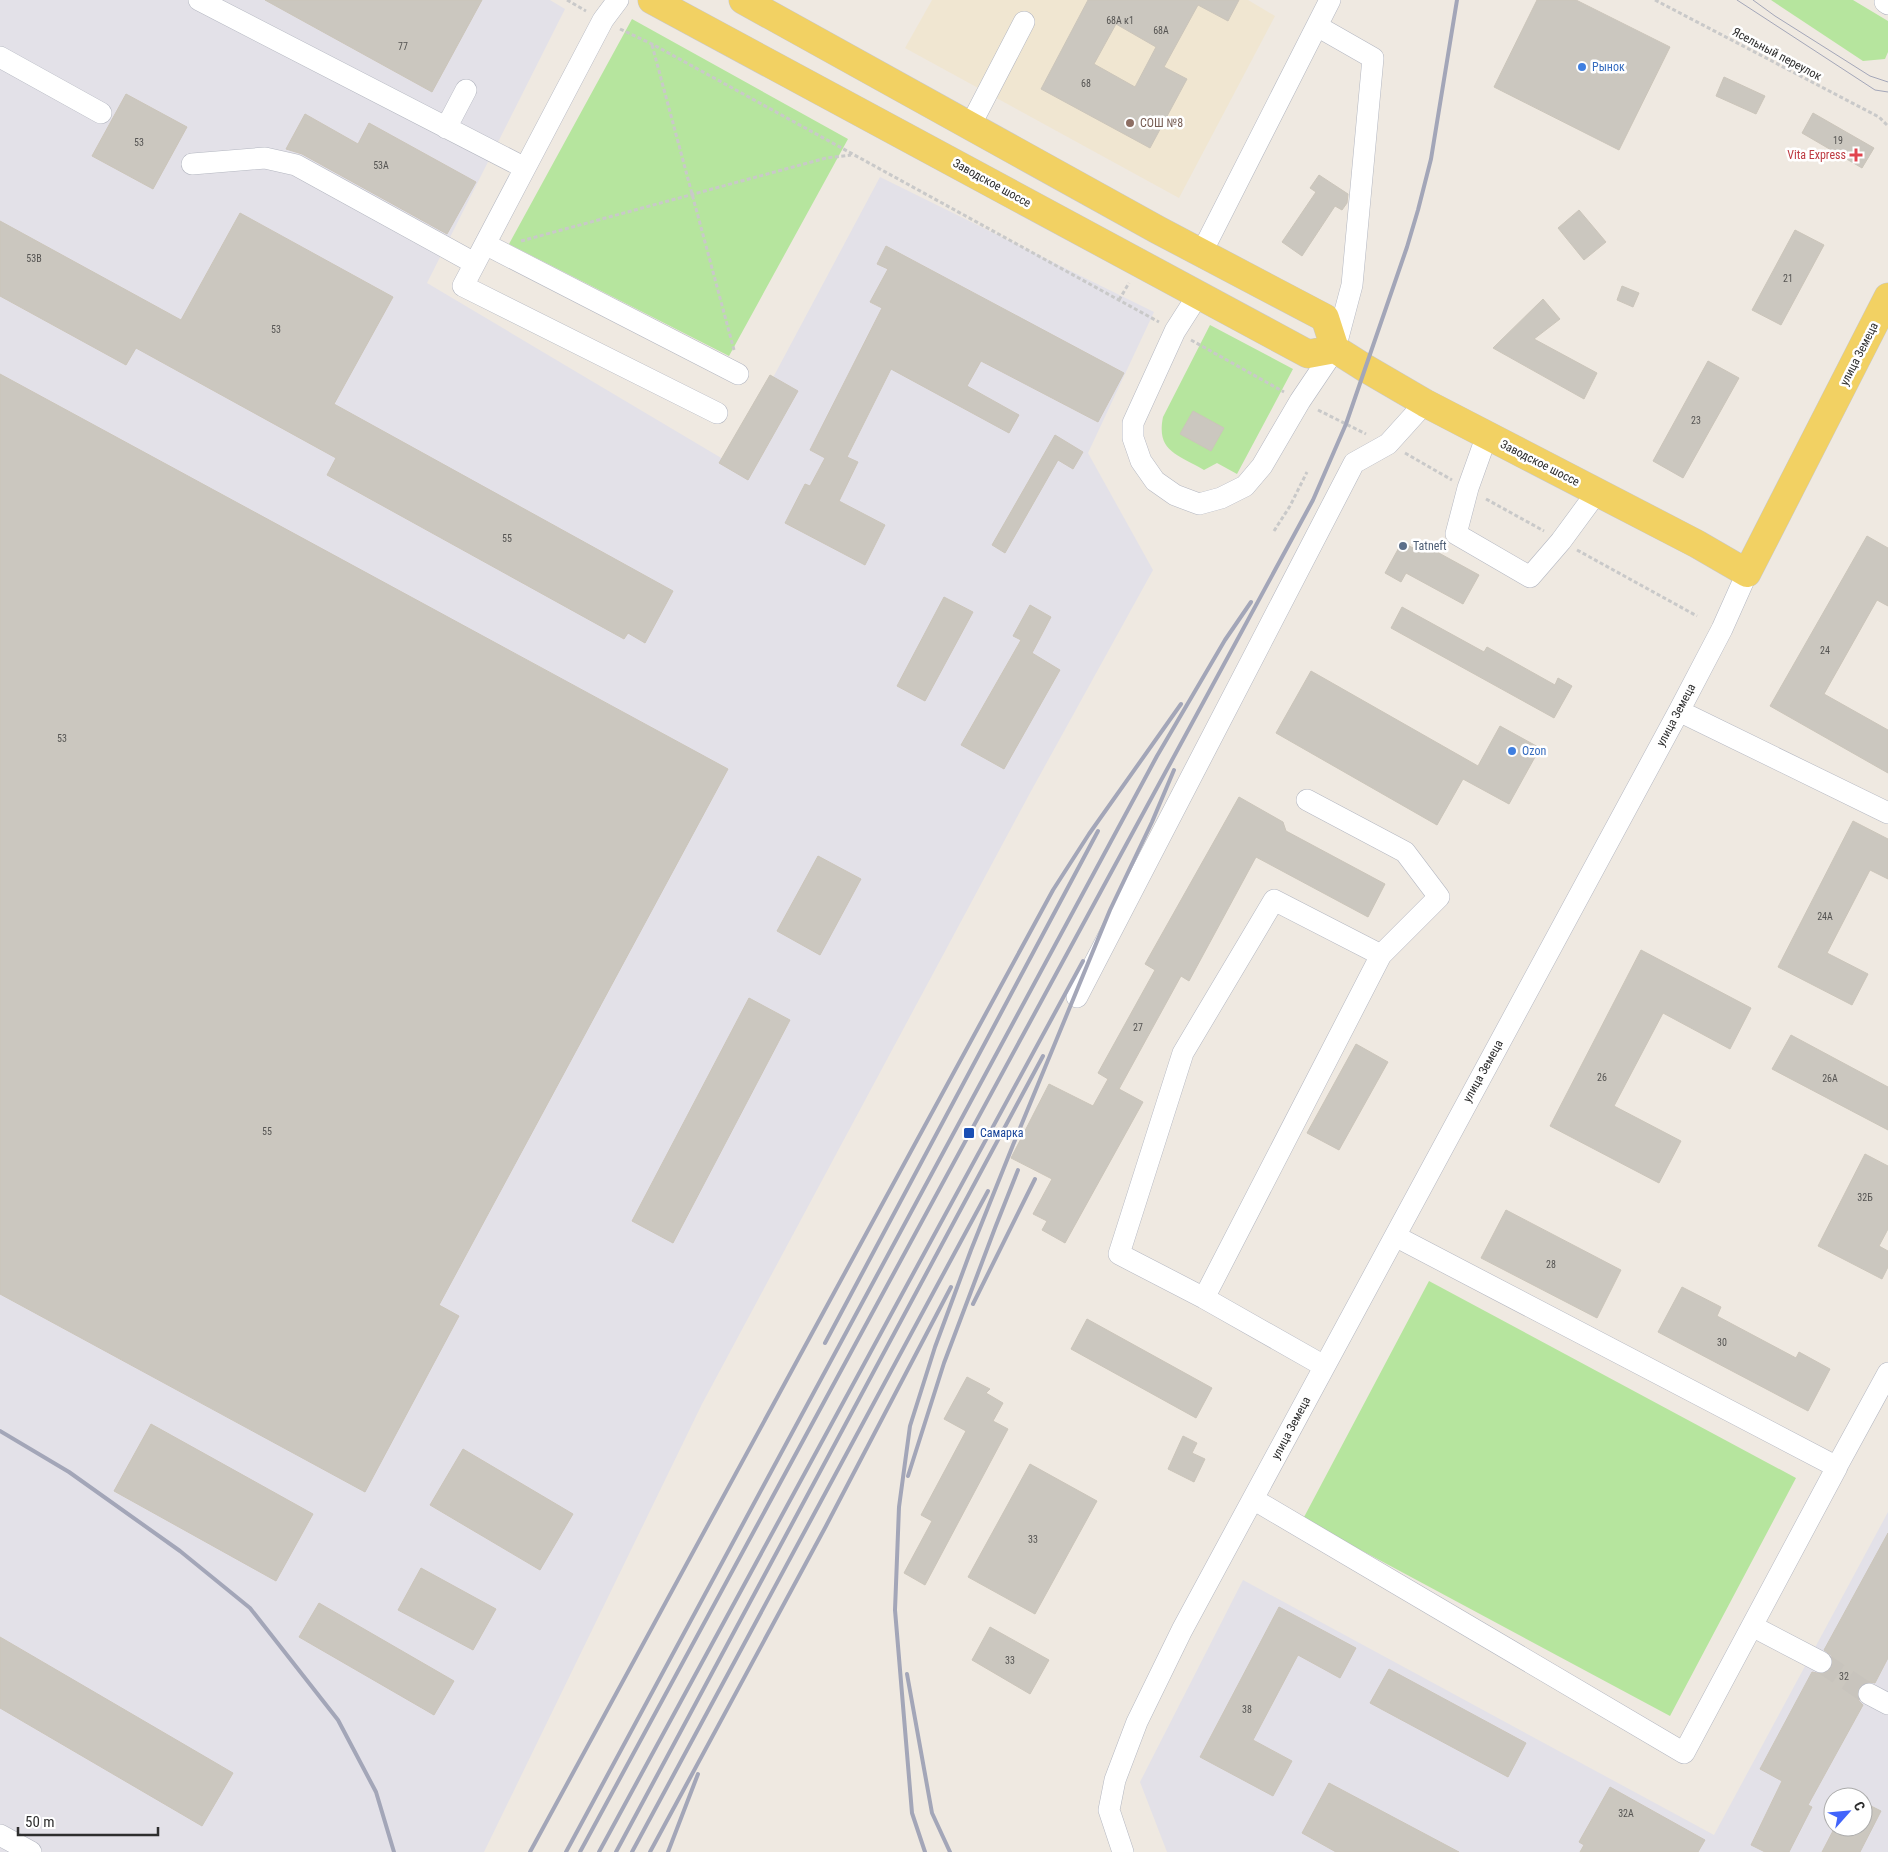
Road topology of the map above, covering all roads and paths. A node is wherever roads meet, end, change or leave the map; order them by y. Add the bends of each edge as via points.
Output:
1 (199, 0) edge
2 (567, 0) edge
3 (618, 0) edge
4 (652, 0) edge
5 (743, 0) edge
6 (1655, 0) edge
7 (1886, 0) edge
8 (1325, 2) edge
9 (1888, 4) edge
10 (603, 20) junction
11 (1024, 22) dead end
12 (1317, 26) junction
13 (652, 44) junction
14 (0, 57) edge
15 (466, 90) dead end
16 (101, 113) dead end
17 (970, 126) junction
18 (1888, 126) edge
19 (446, 128) junction
20 (852, 155) junction
21 (192, 164) dead end
22 (525, 168) junction
23 (692, 194) junction
24 (489, 246) junction
25 (1202, 252) junction
26 (474, 263) junction
27 (1198, 295) junction
28 (1888, 297) edge
29 (1175, 331) junction
30 (1335, 349) junction
31 (734, 352) dead end
32 (738, 374) dead end
33 (1300, 401) junction
34 (1425, 403) junction
35 (717, 413) dead end
36 (1487, 435) junction
37 (1388, 444) junction
38 (1307, 472) dead end
39 (1468, 488) junction
40 (1596, 492) junction
41 (1274, 531) dead end
42 (1561, 541) junction
43 (1746, 573) junction
44 (1697, 616) dead end
45 (1678, 711) junction
46 (1307, 800) dead end
47 (1888, 813) edge
48 (1381, 954) junction
49 (1077, 997) dead end
50 (1395, 1236) junction
51 (1204, 1298) junction
52 (1324, 1366) junction
53 (1888, 1373) edge
54 (1836, 1468) junction
55 (1253, 1500) junction
56 (1752, 1626) junction
57 (1820, 1662) tunnel mouth
58 (1869, 1694) tunnel mouth
59 (1888, 1704) edge
60 (0, 1834) edge
61 (31, 1852) edge
62 (1123, 1852) edge

1 - 19 street
2 - 10 path
3 - 10 street
4 - 27 main road, Заводское шоссе
5 - 17 main road
6 - 18 path, Ясельный переулок via 1879,117
7 - 9 street
8 - 12 street
10 - 13 path
10 - 22 street
11 - 17 street
12 - 25 street
12 - 30 street via 1373,58 1352,285
13 - 20 path
13 - 23 path
14 - 16 street
15 - 19 street
17 - 25 main road
19 - 22 street
20 - 23 path via 826,158
20 - 29 path
21 - 26 street via 265,158 296,165
22 - 24 street
23 - 24 path
23 - 31 path
24 - 26 street
24 - 32 street
25 - 30 main road via 1325,318
26 - 35 street via 463,286
27 - 29 street
27 - 30 main road, Заводское шоссе via 1308,354
28 - 43 main road, улица Земеца
29 - 33 path
29 - 33 street via 1133,424 1133,438 1141,461 1155,481 1175,495 1199,504 1245,486 1262,466
30 - 33 street
30 - 34 main road, Заводское шоссе
33 - 37 path
34 - 36 main road, Заводское шоссе
34 - 37 street
36 - 39 street
36 - 40 main road, Заводское шоссе
37 - 39 path
37 - 49 street via 1354,462
38 - 41 path
39 - 42 path
39 - 42 street via 1456,534 1530,576
40 - 42 street
40 - 43 main road, Заводское шоссе
42 - 44 path
43 - 45 street, улица Земеца via 1722,629
45 - 47 street
45 - 50 street, улица Земеца
46 - 48 street via 1405,852 1439,897
48 - 51 street
48 - 51 street via 1274,900 1183,1053 1119,1254
50 - 52 street, улица Земеца
50 - 54 street
51 - 52 street
52 - 55 street, улица Земеца
53 - 54 street
54 - 56 street
55 - 56 street via 1684,1753
55 - 62 street, улица Земеца via 1178,1638 1137,1722 1115,1780 1109,1810
56 - 57 street
58 - 59 street
60 - 61 street

